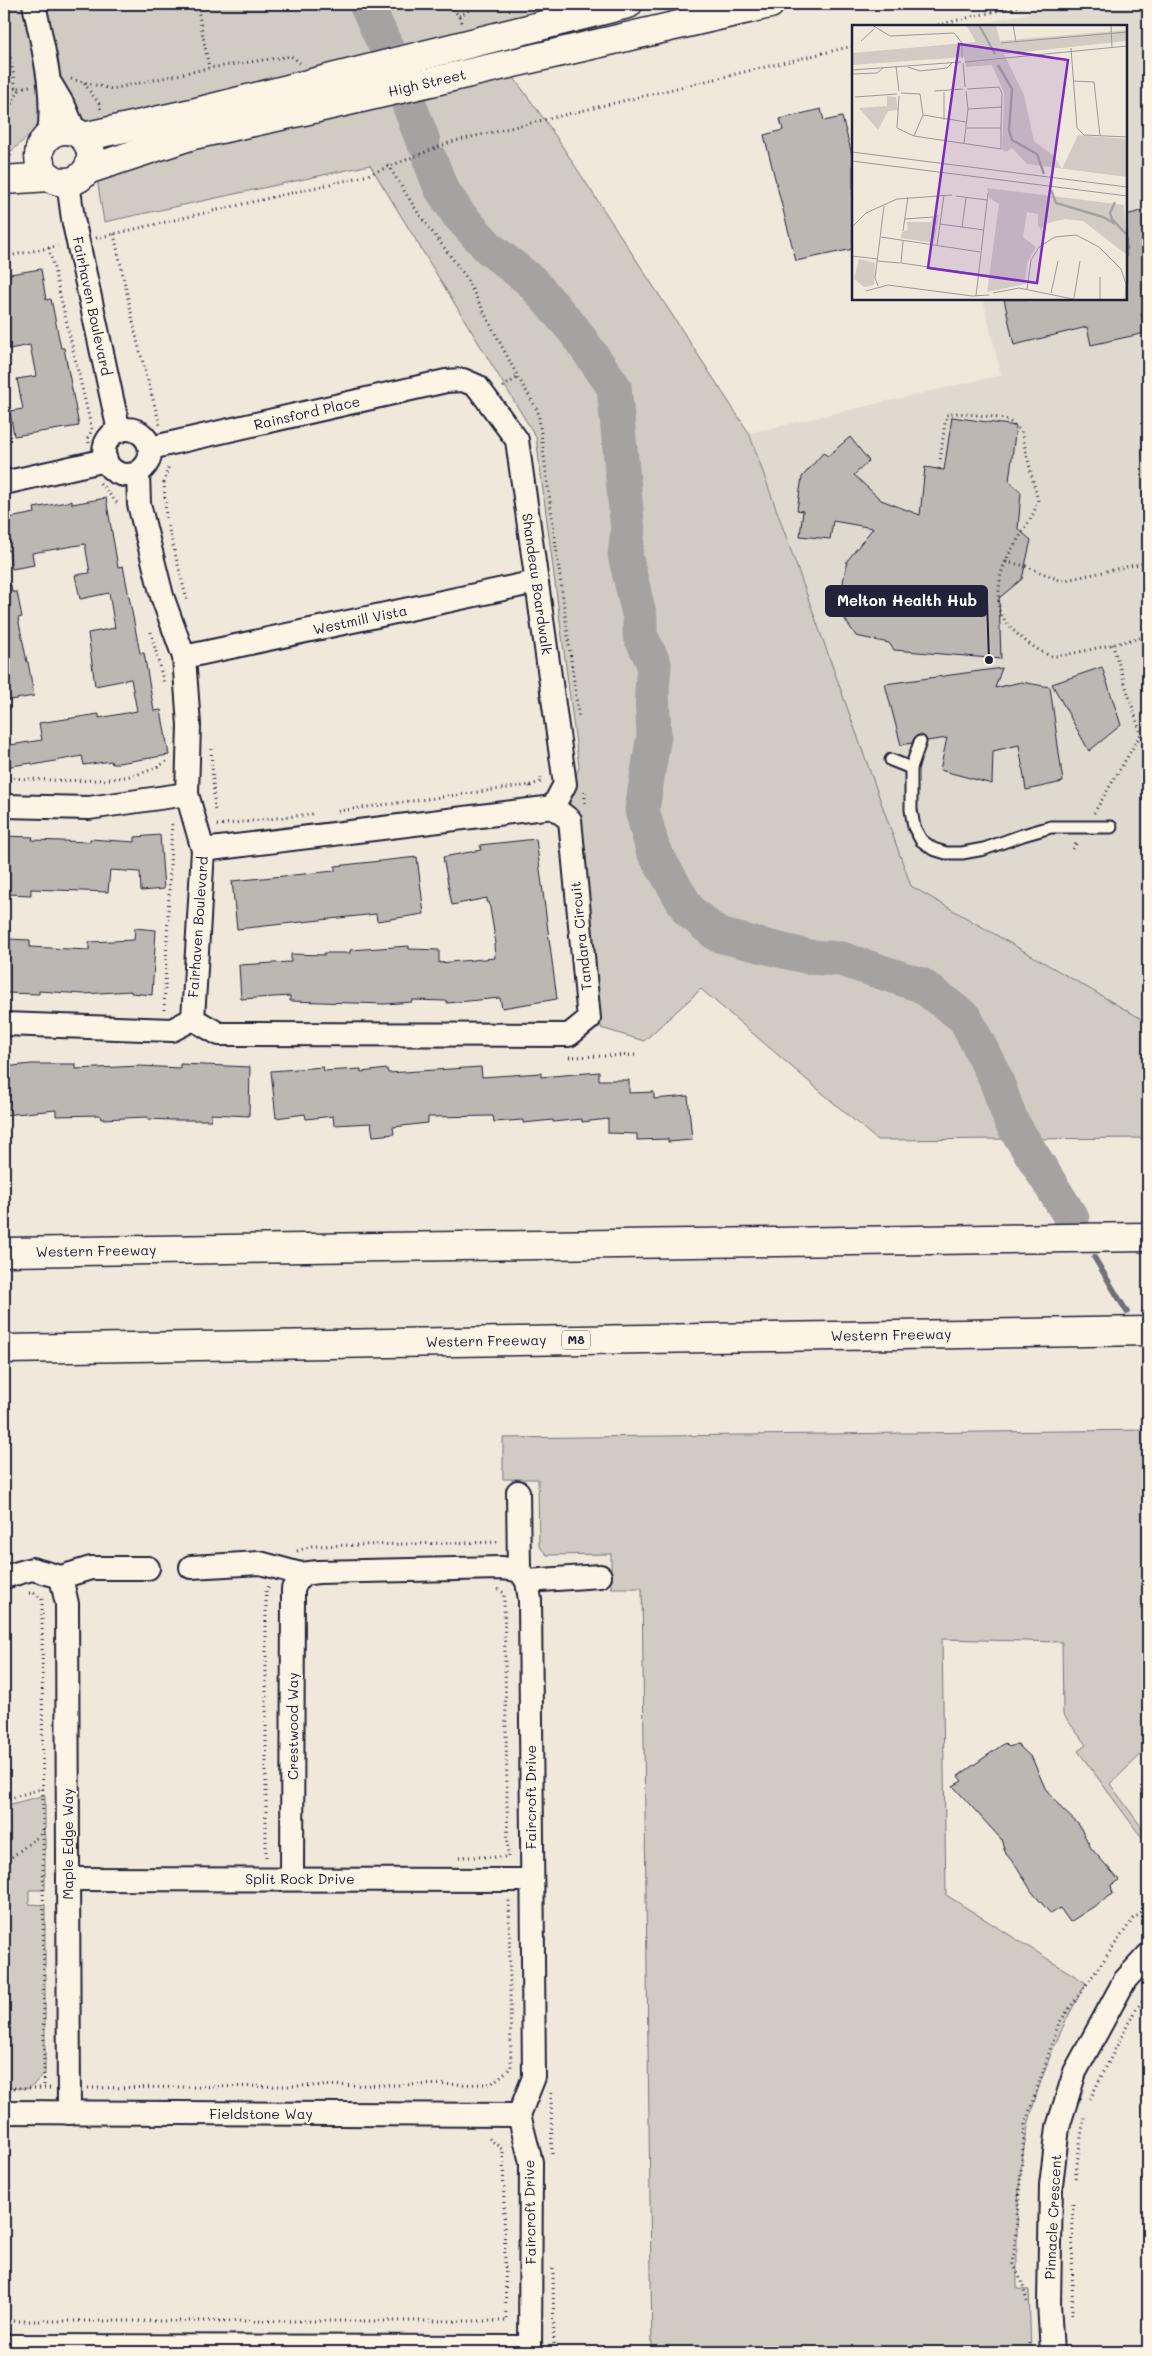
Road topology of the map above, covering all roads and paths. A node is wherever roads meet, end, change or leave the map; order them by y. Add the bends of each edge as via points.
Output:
1 (34, 4) edge
2 (197, 4) edge
3 (451, 4) edge
4 (479, 4) edge
5 (628, 4) edge
6 (770, 4) edge
7 (1026, 4) edge
8 (1144, 4) edge
9 (1148, 21) edge
10 (4, 23) edge
11 (937, 25) edge
12 (852, 46) edge
13 (305, 66) dead end
14 (209, 68) junction
15 (59, 81) junction
16 (21, 87) dead end
17 (16, 88) dead end
18 (4, 117) edge
19 (61, 139) junction
20 (4, 165) edge
21 (68, 176) junction
22 (4, 180) edge
23 (78, 242) junction
24 (49, 248) junction
25 (4, 256) edge
26 (464, 380) joint
27 (120, 430) junction
28 (150, 448) junction
29 (99, 462) junction
30 (939, 469) dead end
31 (138, 473) junction
32 (4, 482) edge
33 (119, 506) dead end
34 (1006, 562) junction
35 (1148, 562) edge
36 (536, 582) junction
37 (150, 624) dead end
38 (1148, 636) edge
39 (1112, 643) junction
40 (184, 657) junction
41 (165, 690) dead end
42 (920, 742) dead end
43 (890, 760) dead end
44 (911, 768) junction
45 (4, 778) edge
46 (180, 795) junction
47 (4, 806) edge
48 (553, 807) junction
49 (1086, 827) junction
50 (1111, 827) dead end
51 (1073, 849) dead end
52 (203, 850) junction
53 (193, 1018) junction
54 (4, 1024) edge
55 (163, 1030) junction
56 (1148, 1237) edge
57 (4, 1252) edge
58 (1148, 1331) edge
59 (4, 1349) edge
60 (518, 1492) dead end
61 (519, 1546) junction
62 (191, 1567) dead end
63 (148, 1568) dead end
64 (290, 1571) junction
65 (523, 1576) junction
66 (600, 1576) dead end
67 (4, 1577) edge
68 (61, 1577) junction
69 (494, 1585) dead end
70 (20, 1595) dead end
71 (68, 1781) junction
72 (43, 1788) junction
73 (4, 1800) edge
74 (68, 1813) junction
75 (43, 1832) junction
76 (266, 1858) dead end
77 (4, 1863) edge
78 (68, 1879) junction
79 (292, 1879) junction
80 (508, 1880) junction
81 (531, 1880) junction
82 (1148, 1955) edge
83 (1148, 1993) edge
84 (551, 2085) dead end
85 (4, 2088) edge
86 (87, 2088) dead end
87 (1086, 2106) dead end
88 (4, 2112) edge
89 (69, 2113) junction
90 (519, 2115) junction
91 (1085, 2116) dead end
92 (485, 2134) dead end
93 (552, 2154) dead end
94 (1074, 2184) dead end
95 (1074, 2194) dead end
96 (553, 2263) dead end
97 (4, 2322) edge
98 (1072, 2323) dead end
99 (4, 2346) edge
100 (530, 2350) edge
101 (554, 2352) edge
102 (1052, 2352) edge

1 - 15 street
2 - 14 path
3 - 4 path via 459,16
5 - 19 main road, High Street via 192,113
6 - 21 main road, High Street via 194,135
7 - 11 path
8 - 9 path
10 - 17 path
12 - 23 path via 451,142 365,176
13 - 14 path via 291,56
14 - 15 path via 112,89
15 - 19 street via 52,114
16 - 18 path
19 - 20 main road, High Street via 18,163
19 - 21 main road via 41,169
19 - 21 main road via 91,153
21 - 22 main road, High Street
21 - 23 street, Fairhaven Boulevard
23 - 24 path
23 - 27 street, Fairhaven Boulevard
24 - 25 path
24 - 29 path via 92,430 88,438
26 - 28 street, Rainsford Place via 446,381
26 - 36 street, Shandeau Boardwalk via 477,386 517,440
27 - 28 street via 135,430 142,434
27 - 29 street via 112,434 105,444
28 - 31 street via 148,464
29 - 31 street via 122,475
29 - 32 street
29 - 33 path via 94,480 103,485
30 - 34 path via 946,415 994,417 1008,420 1021,431 1038,501
31 - 40 street, Fairhaven Boulevard via 139,504 162,596
34 - 35 path via 1062,581
34 - 39 path via 1001,572 999,610 1030,646 1053,656
36 - 40 street, Westmill Vista
36 - 48 street, Shandeau Boardwalk via 565,784
37 - 41 path
38 - 39 path
39 - 49 path via 1141,734
40 - 46 street, Fairhaven Boulevard via 188,725
42 - 44 lane
43 - 44 lane
44 - 49 lane via 914,827 920,840 933,849 962,853 1051,827
45 - 46 path via 82,781 132,776 156,769 172,758
46 - 47 street via 89,808
46 - 52 street, Fairhaven Boulevard
46 - 55 path via 173,850
48 - 52 street
48 - 53 street, Tandara Circuit via 570,820 589,1019 569,1035 219,1034
49 - 50 lane
49 - 51 path
52 - 53 street, Fairhaven Boulevard
53 - 55 street via 172,1030
54 - 55 street
56 - 57 main road, Western Freeway
58 - 59 main road, Western Freeway / M8
60 - 61 street, Faircroft Drive
61 - 64 path via 498,1542 312,1546 291,1553
61 - 65 street, Faircroft Drive
62 - 64 street via 260,1563
63 - 68 street via 91,1568
64 - 65 street via 492,1568
64 - 76 path via 266,1591
64 - 79 street, Crestwood Way via 293,1589
65 - 66 street
65 - 81 street, Faircroft Drive via 530,1600
67 - 68 street via 32,1570
68 - 71 street, Maple Edge Way via 67,1604
69 - 80 path via 504,1593
70 - 72 path via 34,1593 42,1599
71 - 72 path
71 - 74 street, Maple Edge Way
72 - 73 path
72 - 75 path
74 - 75 path
74 - 78 street, Maple Edge Way
75 - 77 path
75 - 85 path via 44,2088
78 - 79 street, Split Rock Drive
78 - 89 street, Maple Edge Way
79 - 80 street, Split Rock Drive
80 - 81 street, Split Rock Drive
80 - 86 path via 511,2068 491,2084
81 - 90 street, Faircroft Drive via 534,2077
82 - 102 street, Pinnacle Crescent via 1126,1980 1076,2072 1058,2126 1051,2185 1049,2304
83 - 87 path via 1133,2014
84 - 93 path
88 - 89 street, Fieldstone Way
89 - 90 street, Fieldstone Way
90 - 100 street, Faircroft Drive via 531,2162
91 - 94 path
92 - 97 path via 503,2150 506,2321
95 - 98 path
96 - 101 path
99 - 100 street

